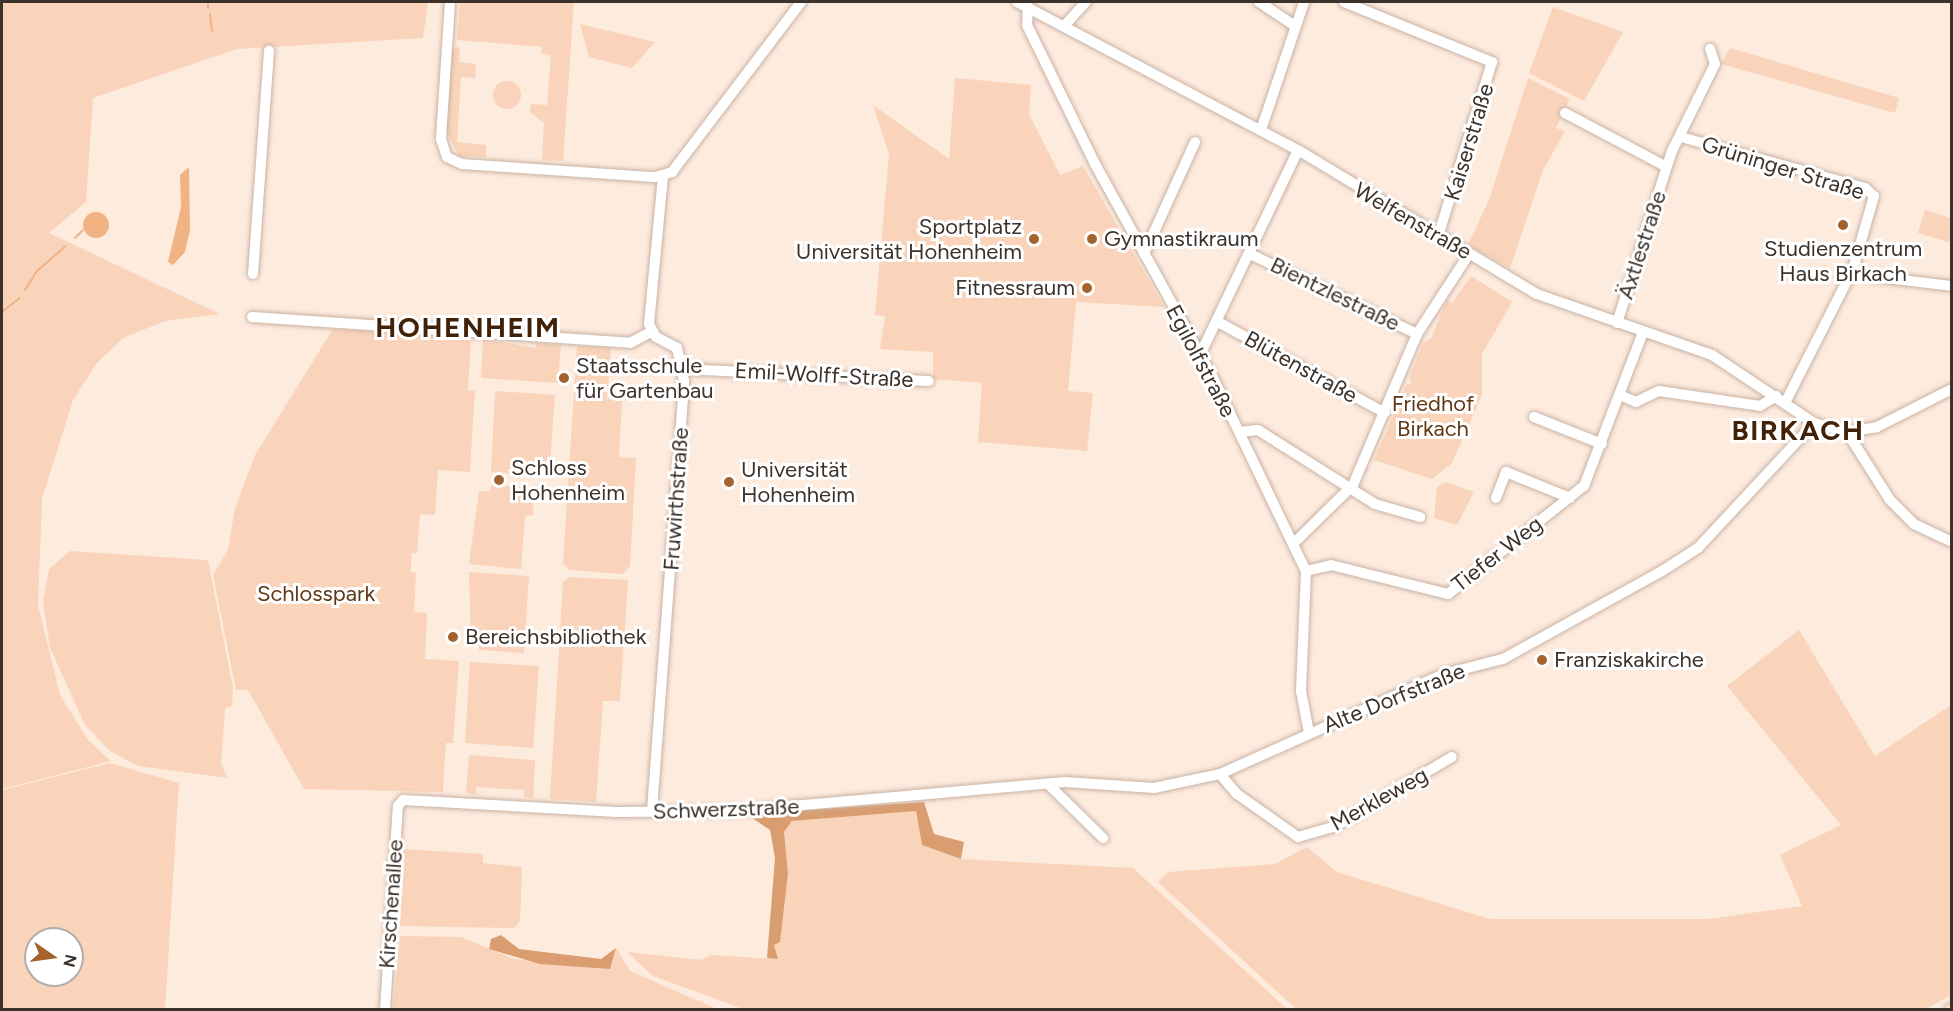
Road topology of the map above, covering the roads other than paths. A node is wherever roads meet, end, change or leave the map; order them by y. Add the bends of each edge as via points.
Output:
1 (450, 2) edge
2 (801, 2) edge
3 (1017, 2) edge
4 (1086, 2) edge
5 (1259, 2) edge
6 (1304, 2) edge
7 (1344, 2) edge
8 (1028, 6) junction
9 (1066, 24) junction
10 (1295, 26) junction
11 (1710, 49) dead end
12 (269, 51) dead end
13 (1565, 113) dead end
14 (1261, 130) junction
15 (1681, 137) junction
16 (1195, 142) dead end
17 (1298, 150) junction
18 (1667, 167) junction
19 (663, 176) junction
20 (1438, 236) junction
21 (1144, 254) junction
22 (1469, 254) junction
23 (1252, 255) junction
24 (1853, 269) junction
25 (253, 274) dead end
26 (1952, 286) edge
27 (252, 317) dead end
28 (1218, 322) junction
29 (1617, 323) junction
30 (651, 332) junction
31 (1643, 332) junction
32 (1417, 334) junction
33 (1199, 357) junction
34 (683, 369) junction
35 (929, 381) dead end
36 (1952, 389) edge
37 (1622, 396) junction
38 (1780, 400) junction
39 (1385, 413) junction
40 (1534, 417) dead end
41 (1814, 423) junction
42 (1239, 432) junction
43 (1847, 432) junction
44 (1602, 444) junction
45 (1353, 485) junction
46 (1496, 498) dead end
47 (1570, 498) junction
48 (1420, 517) dead end
49 (1952, 542) edge
50 (1294, 543) junction
51 (1306, 571) junction
52 (1309, 733) junction
53 (1452, 757) dead end
54 (1220, 774) junction
55 (1049, 784) junction
56 (403, 800) joint
57 (652, 810) junction
58 (1103, 838) dead end
59 (385, 1010) edge

1 - 19 street via 441,139 447,157 480,166
2 - 19 street via 672,172
3 - 8 street, Welfenstraße
4 - 9 street
5 - 10 street
6 - 10 street
7 - 20 street, Kaiserstraße via 1492,63
8 - 9 street, Welfenstraße
8 - 21 street, Egilolfstraße via 1027,25
9 - 14 street, Welfenstraße
10 - 14 street
11 - 15 street, Äxtlestraße via 1715,64
12 - 25 street
13 - 18 street, Äxtlestraße
14 - 17 street, Welfenstraße
15 - 18 street, Äxtlestraße
15 - 24 street, Grüninger Straße via 1869,190 1873,209
16 - 21 street
17 - 20 street, Welfenstraße
17 - 23 street
18 - 29 street, Äxtlestraße
19 - 30 street via 655,224
20 - 22 street, Welfenstraße
21 - 33 street, Egilolfstraße
22 - 29 street, Welfenstraße via 1536,294
22 - 32 street
23 - 28 street
23 - 32 street, Bientzlestraße
24 - 26 street via 1868,276
24 - 38 street, Grüninger Straße
27 - 30 street via 630,343
28 - 33 street
28 - 39 street, Blütenstraße
29 - 31 street, Welfenstraße
30 - 34 street via 677,348
31 - 37 street, Tiefer Weg
31 - 38 street, Welfenstraße via 1712,355
32 - 39 street
33 - 42 street, Egilolfstraße
34 - 35 street, Emil-Wolff-Straße
34 - 57 street, Fruwirthstraße
36 - 43 street via 1896,421
37 - 38 street via 1636,402 1659,391 1760,406
37 - 44 street, Tiefer Weg
38 - 41 street, Welfenstraße
39 - 45 street
40 - 44 street
41 - 43 street, Welfenstraße
41 - 52 street, Alte Dorfstraße via 1698,548 1662,571 1503,659 1443,674
42 - 45 street via 1258,430
42 - 50 street, Egilolfstraße
43 - 49 street via 1890,500 1914,524
44 - 47 street, Tiefer Weg via 1584,486
45 - 48 street via 1375,504
45 - 50 street
46 - 47 street via 1506,472
47 - 51 street, Tiefer Weg via 1448,594 1331,565
50 - 51 street, Egilolfstraße
51 - 52 street, Egilolfstraße via 1301,691
52 - 54 street, Alte Dorfstraße
53 - 54 street, Merkleweg via 1334,827 1298,837 1237,794
54 - 55 street, Alte Dorfstraße via 1154,789
55 - 57 street, Schwerzstraße via 848,804
55 - 58 street
56 - 57 street, Schwerzstraße
56 - 59 street, Kirschenallee via 398,806

